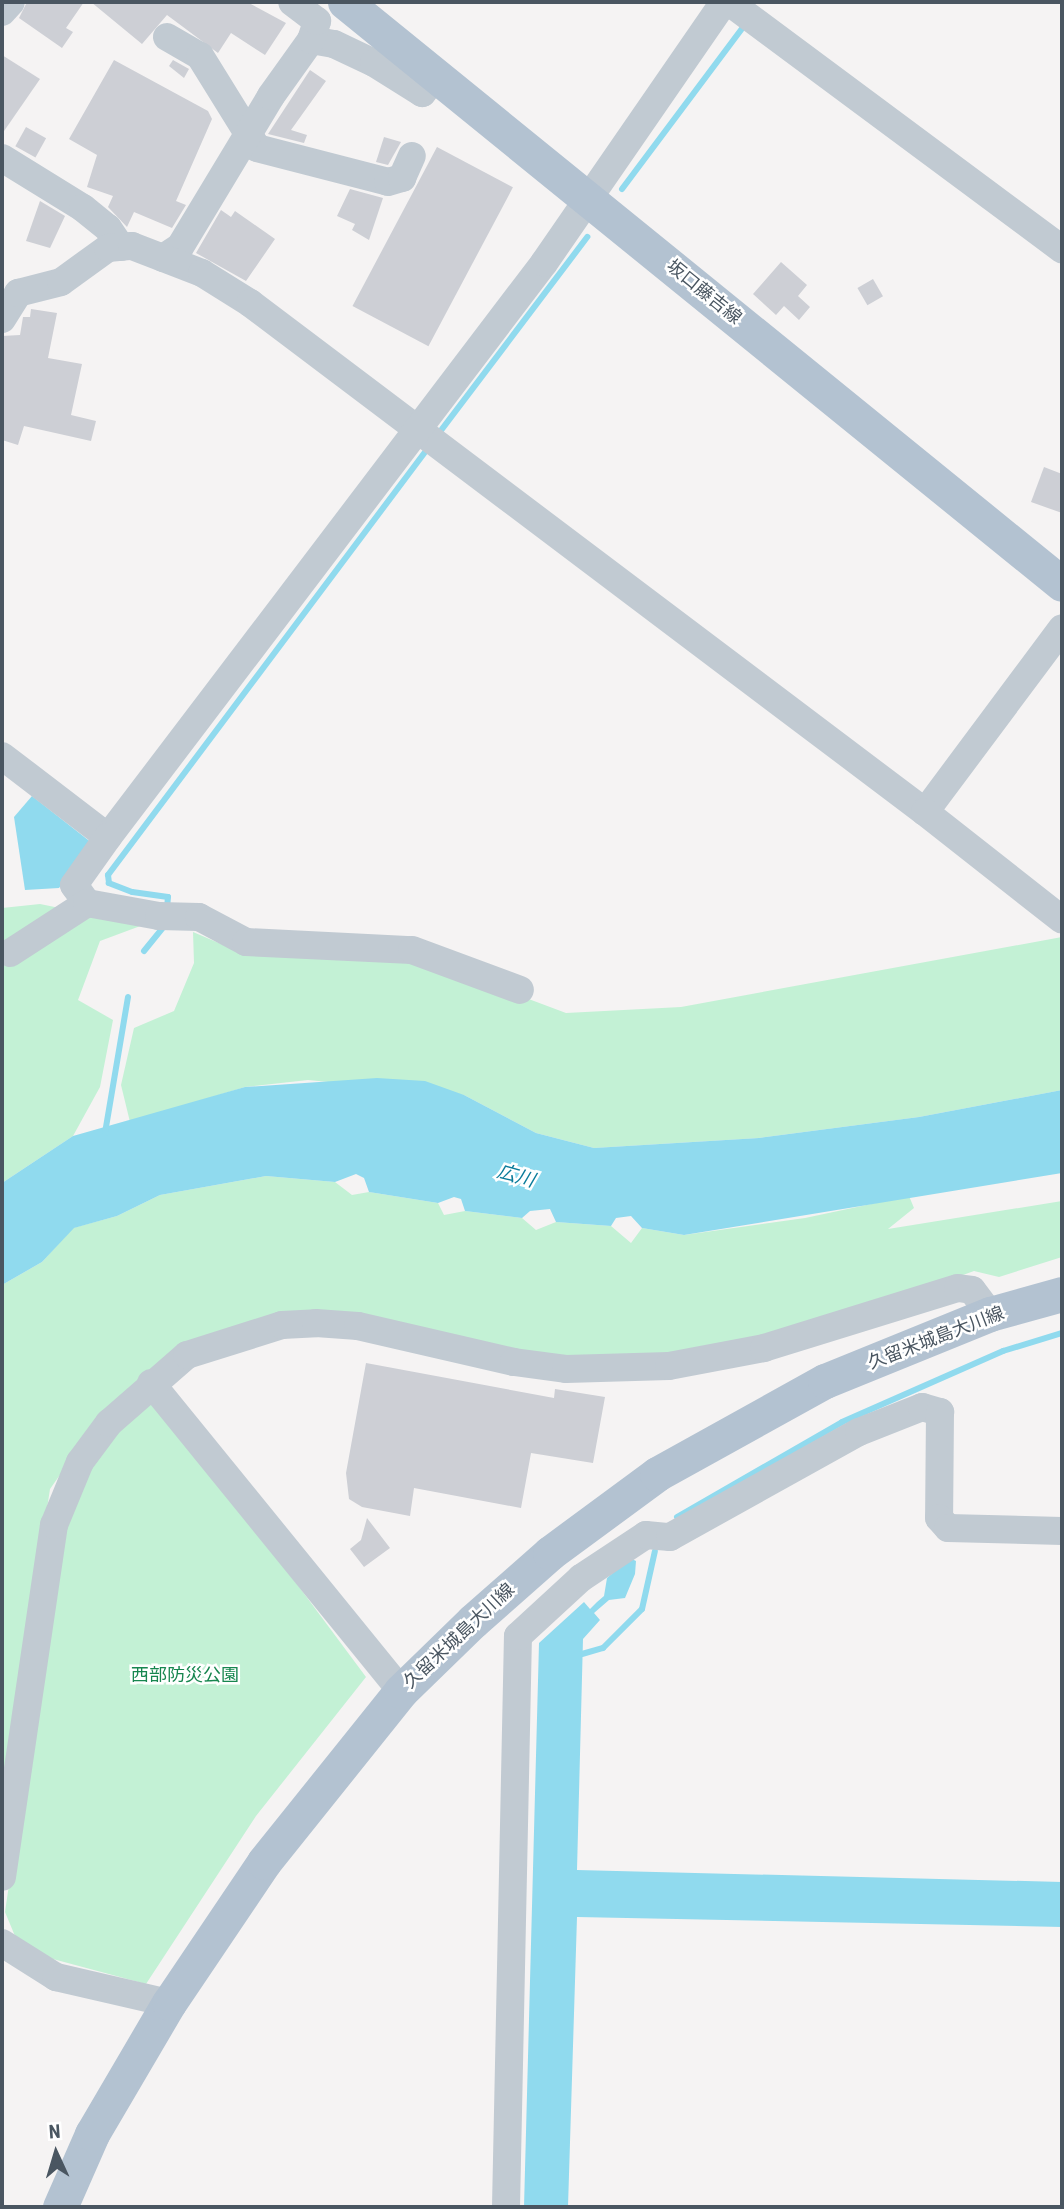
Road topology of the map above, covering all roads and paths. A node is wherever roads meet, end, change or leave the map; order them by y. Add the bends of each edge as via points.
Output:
1 (11, 2) edge
2 (292, 2) edge
3 (345, 2) edge
4 (727, 2) edge
5 (2, 12) edge
6 (167, 37) dead end
7 (311, 40) junction
8 (436, 77) junction
9 (247, 136) junction
10 (412, 156) dead end
11 (2, 159) edge
12 (587, 197) junction
13 (121, 247) junction
14 (1062, 249) edge
15 (163, 258) junction
16 (10, 284) edge
17 (2, 319) edge
18 (427, 438) junction
19 (1062, 584) edge
20 (1062, 628) edge
21 (2, 756) edge
22 (925, 812) junction
23 (108, 837) junction
24 (87, 902) junction
25 (1062, 920) edge
26 (10, 953) dead end
27 (520, 990) dead end
28 (1062, 1294) edge
29 (990, 1314) junction
30 (151, 1382) junction
31 (1062, 1531) edge
32 (401, 1691) junction
33 (2, 1877) edge
34 (2, 1943) edge
35 (170, 2003) junction
36 (60, 2207) edge
37 (506, 2207) edge

1 - 5 street
2 - 7 street via 317,21
3 - 8 main road, 坂口藤吉線
4 - 12 street
4 - 14 street
6 - 9 street via 200,56
7 - 8 street via 334,44 374,63 422,93
7 - 9 street
8 - 12 main road, 坂口藤吉線
9 - 10 street via 257,148 388,182 402,178
9 - 15 street via 180,247
11 - 13 street via 83,208 108,228
12 - 18 street
12 - 19 main road, 坂口藤吉線
13 - 15 street via 132,246
13 - 16 street via 108,247 61,282
15 - 18 street via 202,273 250,303
16 - 17 street
18 - 22 street
18 - 23 street
20 - 22 street
21 - 23 street
22 - 25 street
23 - 24 street via 74,885
24 - 26 street
24 - 27 street via 199,917 246,942 412,950
28 - 29 main road, 久留米城島大川線
29 - 30 street via 972,1290 958,1288 764,1348 669,1367 566,1369 358,1326 282,1325 187,1354
29 - 32 main road, 久留米城島大川線 via 825,1381 657,1474 550,1553
30 - 32 street
30 - 33 street via 109,1423 80,1462 54,1525
31 - 37 street via 948,1528 939,1518 940,1412 922,1408 859,1432 670,1537 646,1535 581,1578 518,1636
32 - 35 main road, 久留米城島大川線 via 264,1862
34 - 35 street via 56,1977
35 - 36 main road, 久留米城島大川線 via 92,2134

